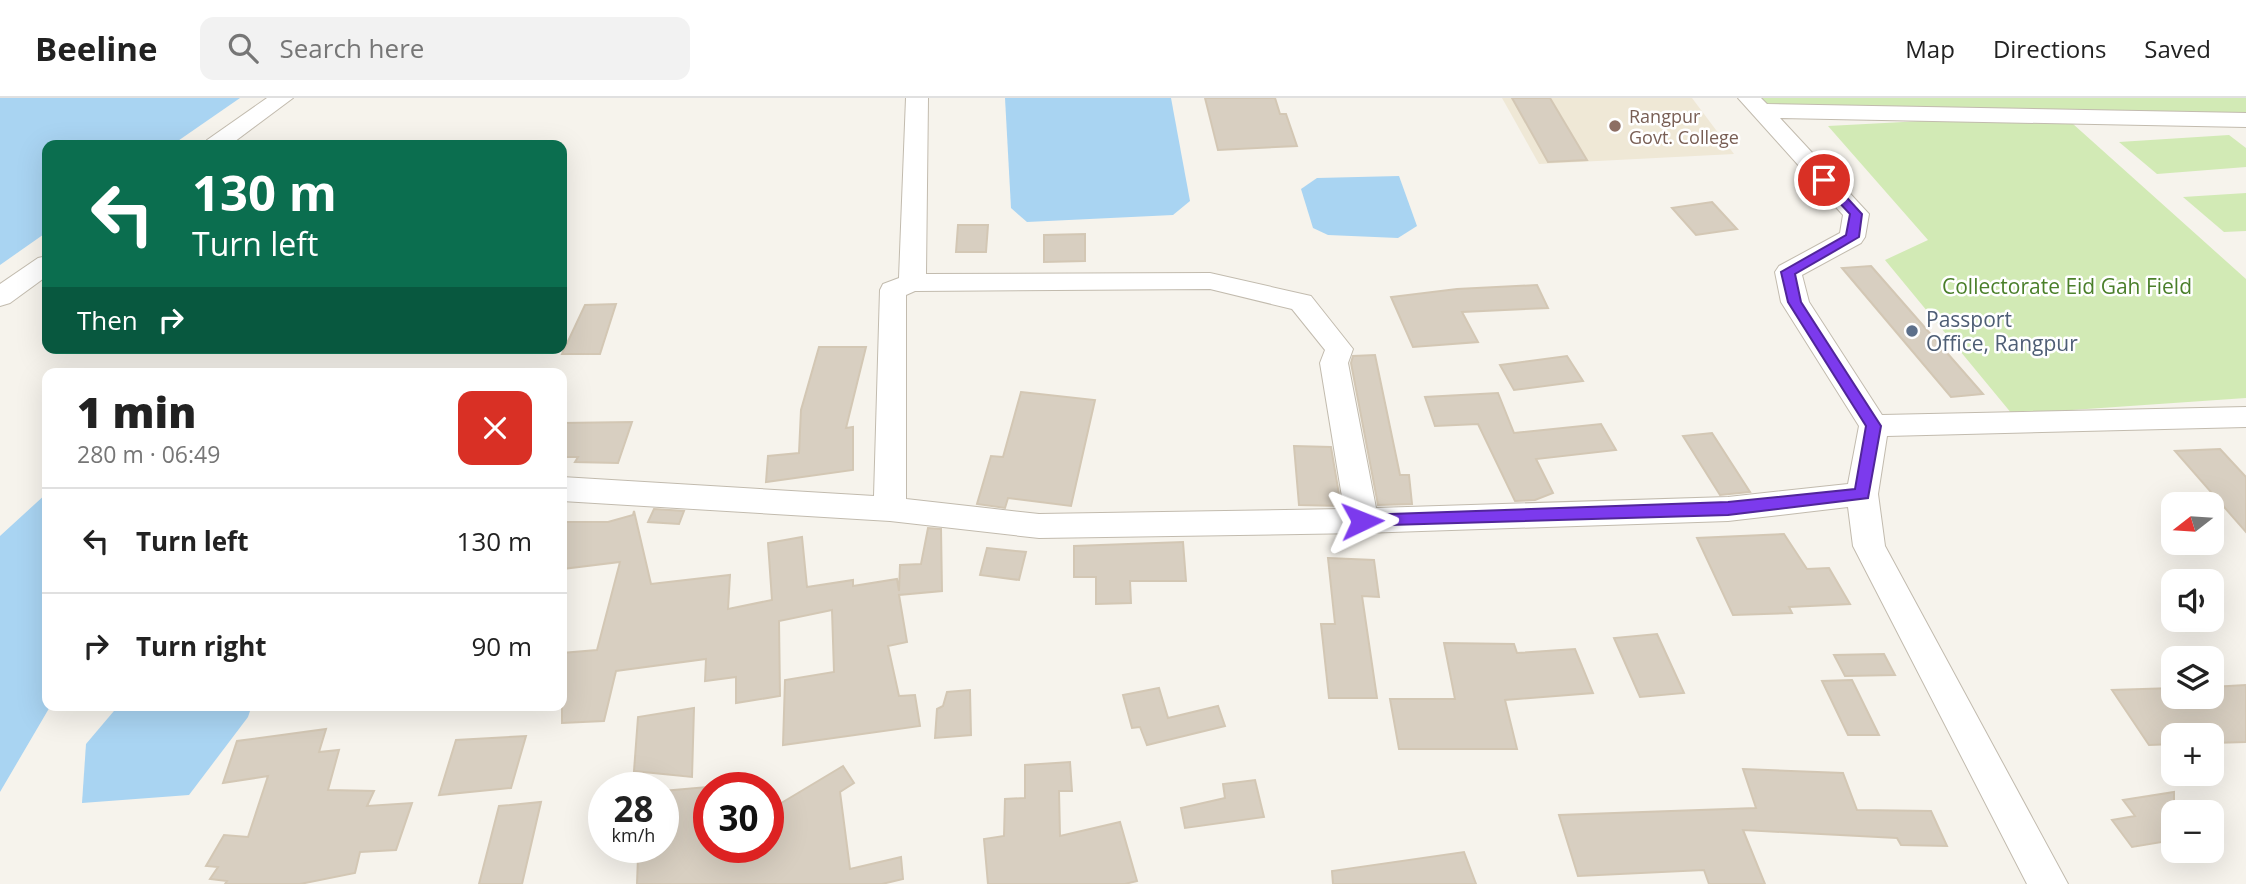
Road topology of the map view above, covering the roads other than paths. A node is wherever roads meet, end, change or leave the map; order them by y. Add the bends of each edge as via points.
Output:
1 (282, 98) edge
2 (917, 98) edge
3 (1754, 105) edge
4 (2246, 120) edge
5 (222, 140) edge
6 (42, 268) edge
7 (912, 283) junction
8 (0, 297) edge
9 (2246, 417) edge
10 (1874, 426) junction
11 (567, 489) edge
12 (1863, 494) junction
13 (890, 509) junction
14 (1362, 521) junction
15 (2048, 884) edge

1 - 5 street
2 - 7 street
3 - 4 street
3 - 10 street via 1856,214 1852,237 1788,272 1795,302
6 - 8 street
7 - 13 street via 893,290
7 - 14 street via 1210,281 1301,302 1339,349 1334,363
9 - 10 street
10 - 12 street
11 - 13 street
12 - 14 street via 1728,509
12 - 15 street via 1869,546
13 - 14 street via 1039,526

